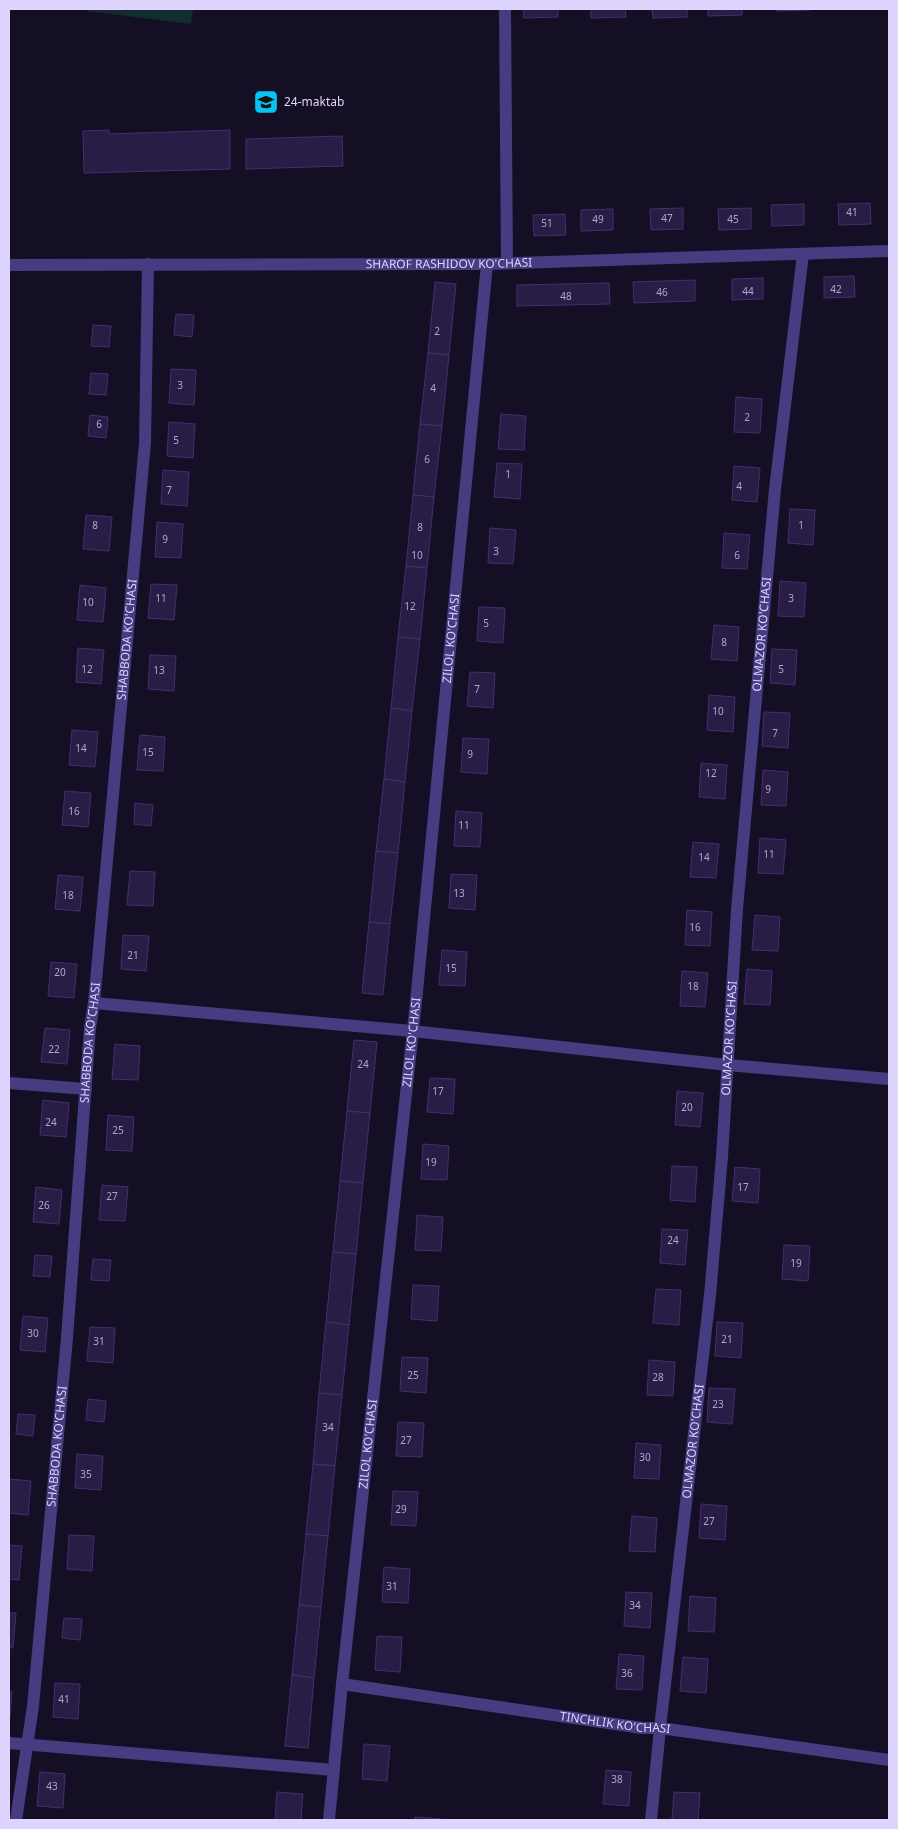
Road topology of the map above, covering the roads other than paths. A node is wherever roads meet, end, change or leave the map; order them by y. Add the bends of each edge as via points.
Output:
1 (505, 9) edge
2 (889, 251) edge
3 (803, 254) junction
4 (507, 263) junction
5 (148, 264) junction
6 (487, 264) junction
7 (9, 265) edge
8 (94, 1002) junction
9 (412, 1031) junction
10 (728, 1066) junction
11 (889, 1079) edge
12 (9, 1083) edge
13 (86, 1089) junction
14 (342, 1684) junction
15 (660, 1728) junction
16 (9, 1743) edge
17 (27, 1745) junction
18 (889, 1760) edge
19 (334, 1770) junction
20 (16, 1820) edge
21 (329, 1820) edge
22 (651, 1820) edge

1 - 4 street
2 - 3 street, SHAROF RASHIDOV KO'CHASI
3 - 4 street, SHAROF RASHIDOV KO'CHASI
3 - 10 street, OLMAZOR KO'CHASI via 774,489 736,909
4 - 6 street, SHAROF RASHIDOV KO'CHASI
5 - 6 street, SHAROF RASHIDOV KO'CHASI
5 - 7 street, SHAROF RASHIDOV KO'CHASI
5 - 8 street, SHABBODA KO'CHASI via 145,443
6 - 9 street, ZILOL KO'CHASI
8 - 9 street
8 - 13 street, SHABBODA KO'CHASI
9 - 10 street
9 - 14 street, ZILOL KO'CHASI
10 - 11 street
10 - 15 street, OLMAZOR KO'CHASI via 710,1295
12 - 13 street
13 - 17 street, SHABBODA KO'CHASI
14 - 15 street, TINCHLIK KO'CHASI
14 - 19 street, ZILOL KO'CHASI
15 - 18 street, TINCHLIK KO'CHASI
15 - 22 street, OLMAZOR KO'CHASI
16 - 17 street
17 - 19 street
17 - 20 street, SHABBODA KO'CHASI
19 - 21 street, ZILOL KO'CHASI

